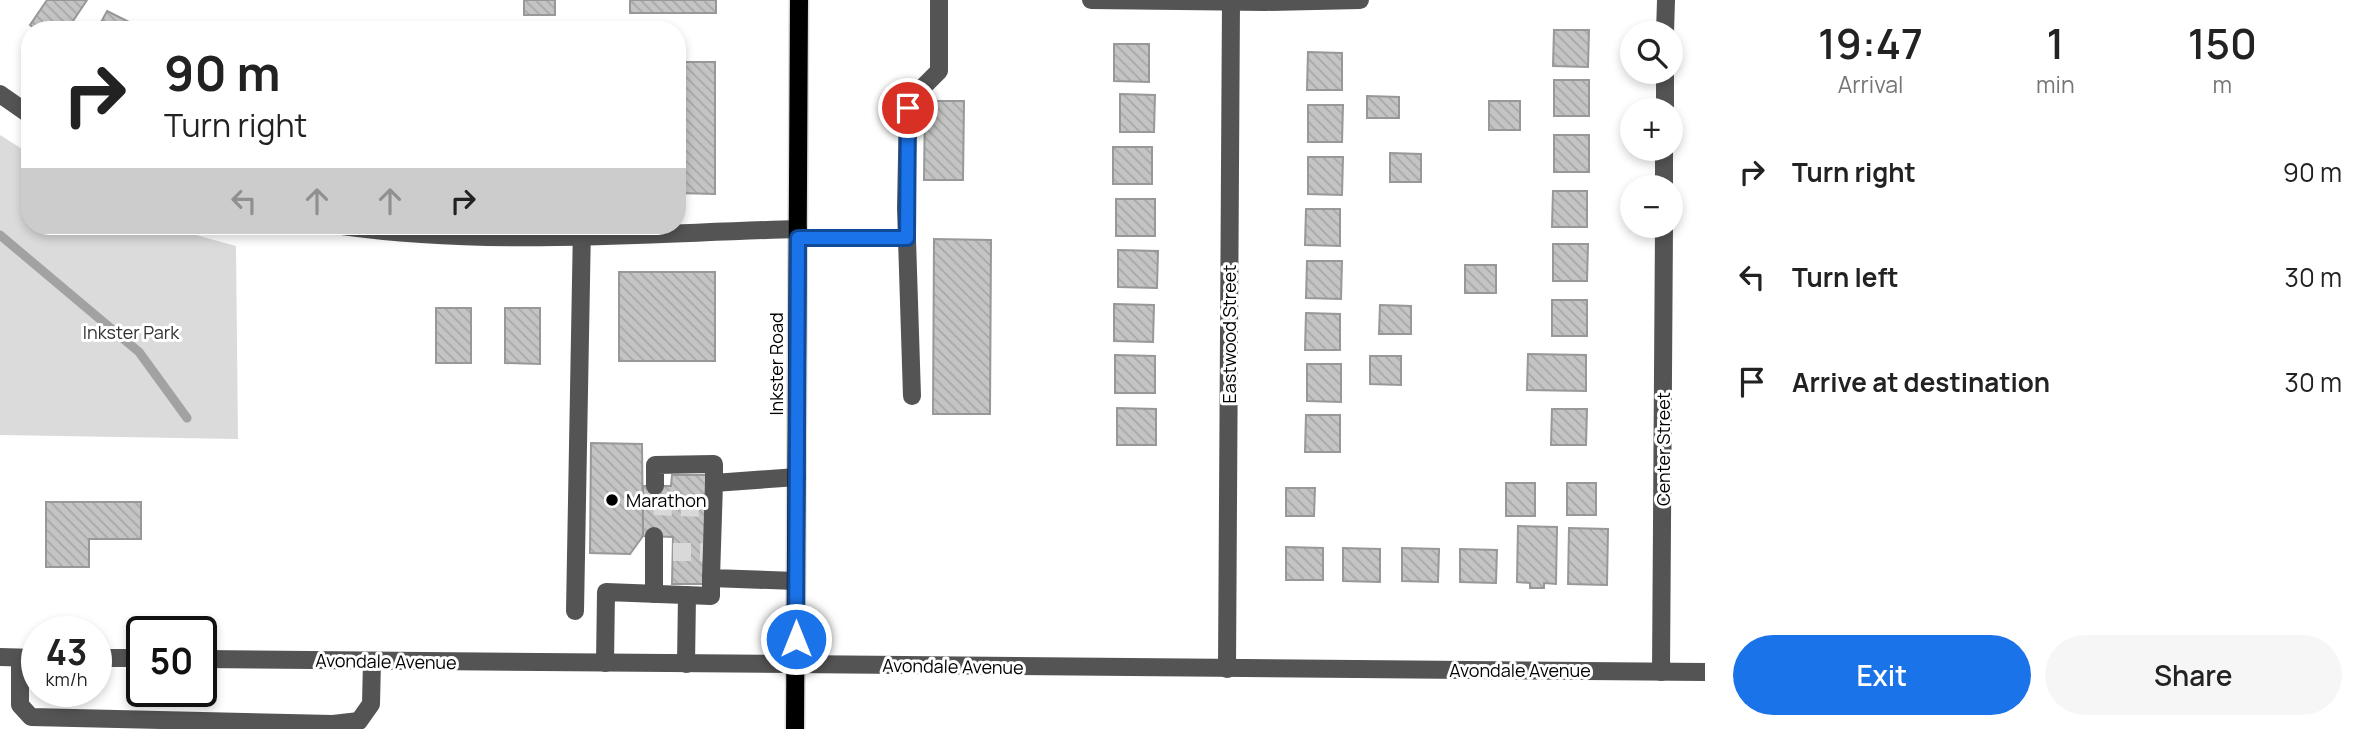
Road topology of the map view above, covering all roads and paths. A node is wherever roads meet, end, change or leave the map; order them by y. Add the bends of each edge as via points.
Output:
1 (799, 0) edge
2 (939, 0) edge
3 (1091, 0) edge
4 (1360, 0) edge
5 (1666, 0) edge
6 (1231, 1) edge
7 (1665, 21) edge
8 (0, 93) edge
9 (21, 108) edge
10 (686, 232) edge
11 (798, 234) junction
12 (428, 235) edge
13 (528, 235) edge
14 (582, 235) edge
15 (907, 238) junction
16 (1664, 238) edge
17 (912, 396) dead end
18 (797, 477) junction
19 (714, 483) junction
20 (655, 486) dead end
21 (673, 552) tunnel mouth
22 (711, 578) junction
23 (796, 581) junction
24 (654, 594) junction
25 (687, 595) junction
26 (575, 611) dead end
27 (0, 657) edge
28 (21, 658) edge
29 (217, 659) edge
30 (372, 661) junction
31 (605, 663) junction
32 (686, 664) junction
33 (796, 665) junction
34 (1227, 669) junction
35 (1661, 672) junction
36 (1705, 672) edge
37 (22, 707) edge
38 (795, 729) edge

1 - 11 main road, Inkster Road
2 - 15 street via 939,71 908,108
3 - 6 street
4 - 6 street
5 - 7 street
6 - 34 street, Eastwood Street
8 - 9 street
10 - 11 street
11 - 15 street
11 - 18 main road, Inkster Road
12 - 13 street
14 - 26 street
15 - 17 street
16 - 35 street, Center Street
18 - 19 street
18 - 23 main road, Inkster Road
19 - 20 street via 714,464 655,465
19 - 22 street
21 - 24 street via 654,544
22 - 23 street
22 - 25 street via 711,596
23 - 33 main road, Inkster Road
24 - 25 street
24 - 31 street via 606,592
25 - 32 street
27 - 28 street
29 - 30 street, Avondale Avenue
30 - 31 street, Avondale Avenue
30 - 37 street via 371,704 359,720 333,724 31,717
31 - 32 street, Avondale Avenue
32 - 33 street, Avondale Avenue
33 - 34 street, Avondale Avenue
33 - 38 main road, Inkster Road
34 - 35 street, Avondale Avenue
35 - 36 street, Avondale Avenue

